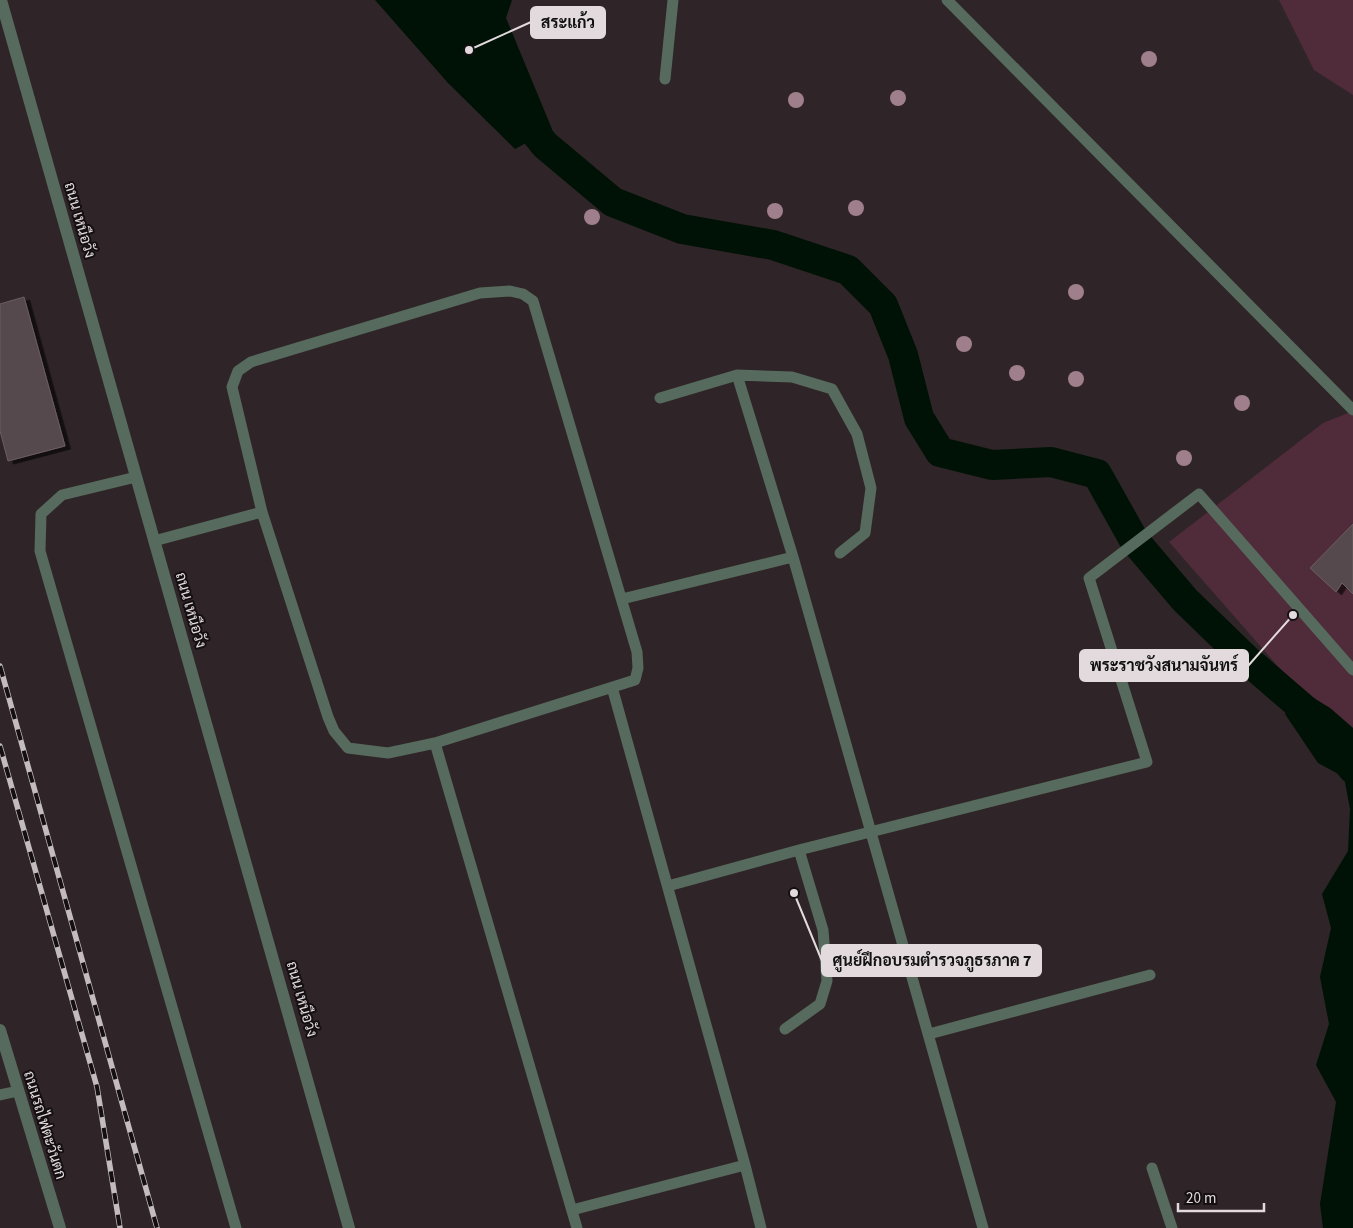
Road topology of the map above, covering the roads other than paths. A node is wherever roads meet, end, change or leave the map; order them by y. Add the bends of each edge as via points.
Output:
1 (2, 0) edge
2 (673, 0) edge
3 (947, 0) edge
4 (665, 79) dead end
5 (737, 374) junction
6 (660, 398) dead end
7 (1348, 398) edge
8 (1353, 410) edge
9 (136, 477) junction
10 (262, 512) junction
11 (154, 540) junction
12 (840, 553) dead end
13 (793, 557) junction
14 (622, 599) junction
15 (1353, 670) edge
16 (612, 687) junction
17 (435, 742) junction
18 (872, 832) junction
19 (799, 850) junction
20 (668, 886) junction
21 (1150, 975) dead end
22 (785, 1029) dead end
23 (0, 1030) edge
24 (929, 1034) junction
25 (18, 1091) junction
26 (0, 1095) edge
27 (745, 1165) junction
28 (1152, 1168) dead end
29 (572, 1210) junction
30 (60, 1228) edge
31 (236, 1228) edge
32 (349, 1228) edge
33 (577, 1228) edge
34 (761, 1228) edge
35 (983, 1228) edge
36 (1172, 1228) edge

1 - 9 street, ถนน เหนือวัง
2 - 4 lane
3 - 7 lane
5 - 6 lane
5 - 12 lane via 792,377 832,389 857,434 871,488 865,533
5 - 13 lane
7 - 8 lane
9 - 11 street, ถนน เหนือวัง
9 - 31 lane via 62,495 41,514 40,551
10 - 11 lane
10 - 14 lane via 232,387 238,371 251,362 480,293 516,292 533,301
10 - 17 lane via 334,731 348,748 388,753
11 - 32 street, ถนน เหนือวัง
13 - 14 lane
13 - 18 lane
14 - 16 lane via 637,652 638,668 635,680
15 - 18 lane via 1199,494 1089,578 1147,762
16 - 17 lane
16 - 20 lane
17 - 29 lane
18 - 19 lane
18 - 24 lane
19 - 20 lane
19 - 22 lane via 823,930 827,981 820,1004
20 - 27 lane
21 - 24 lane
23 - 25 street, ถนนรถไฟตะวันตก
24 - 35 lane
25 - 26 lane
25 - 30 street, ถนนรถไฟตะวันตก
27 - 29 lane
27 - 34 lane
28 - 36 lane
29 - 33 lane

